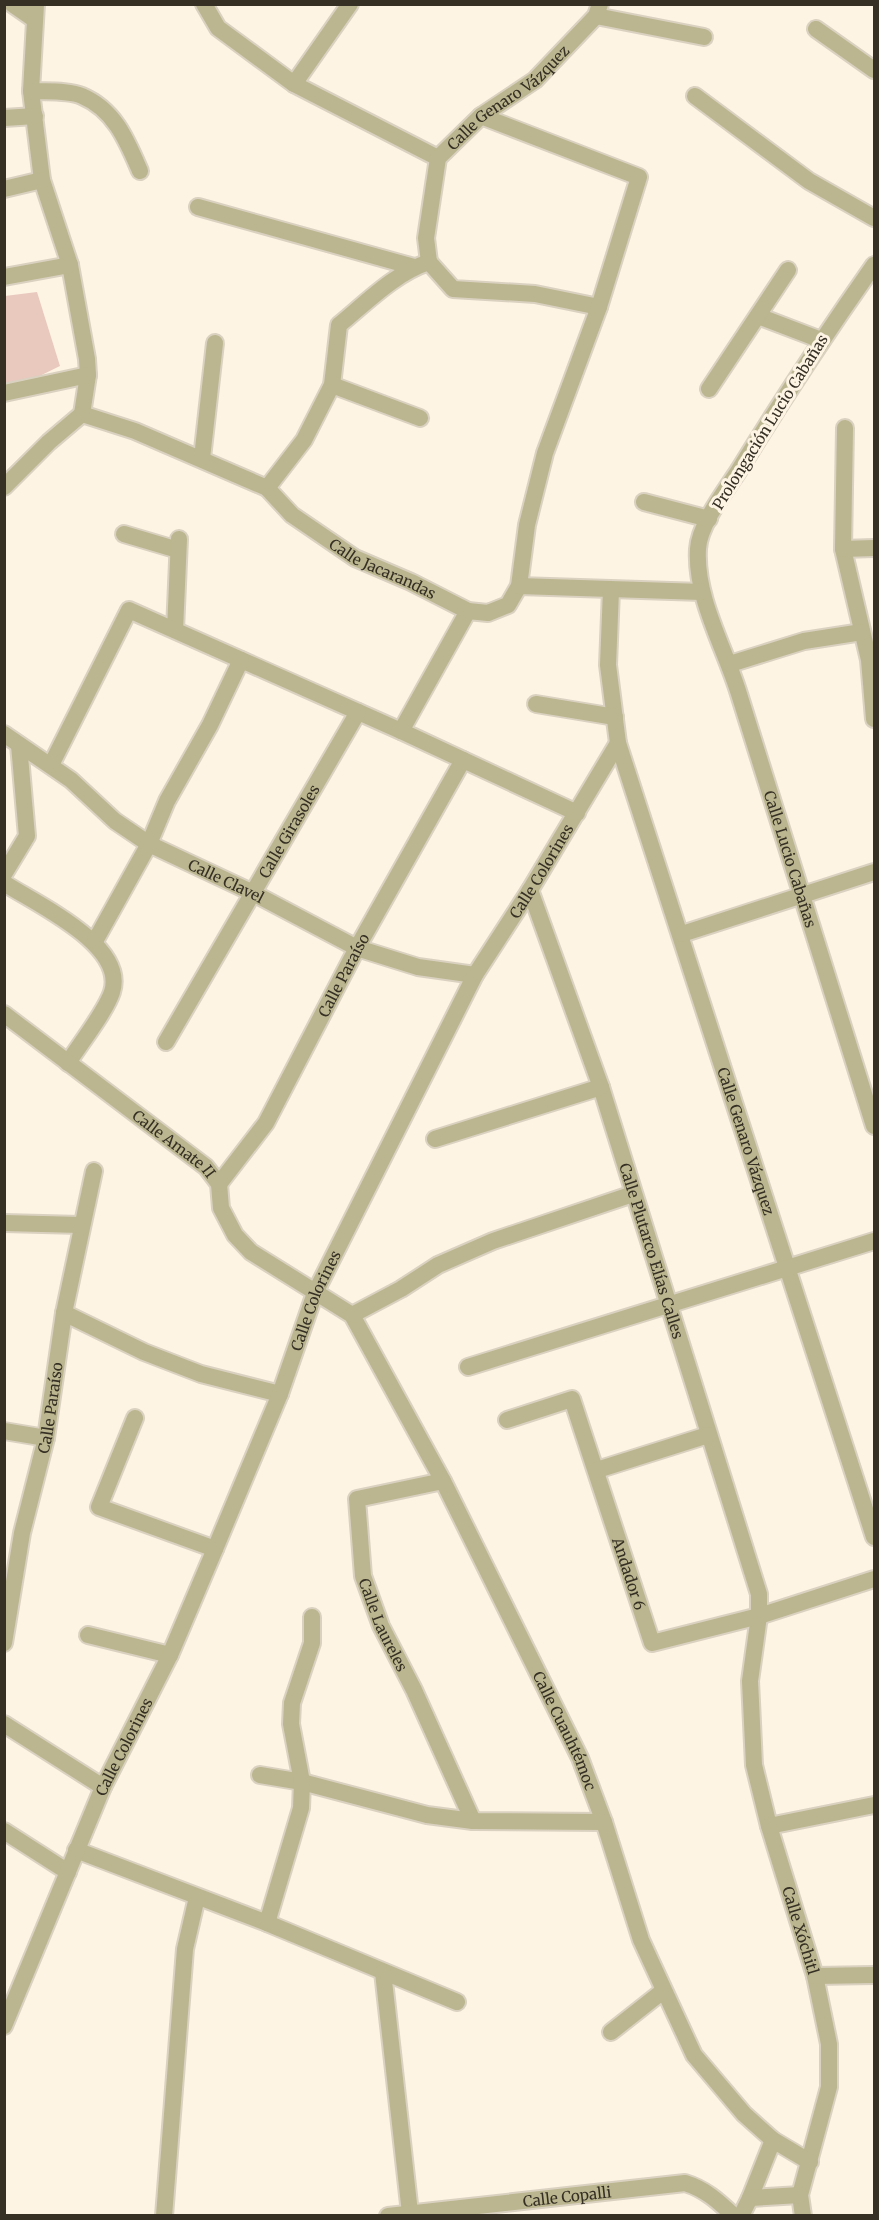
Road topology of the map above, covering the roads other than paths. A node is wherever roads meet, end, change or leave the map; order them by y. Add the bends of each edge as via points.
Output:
1 (12, 4) edge
2 (204, 4) edge
3 (350, 4) edge
4 (598, 10) edge
5 (35, 12) edge
6 (816, 29) dead end
7 (704, 37) dead end
8 (874, 70) edge
9 (294, 84) junction
10 (31, 91) junction
11 (695, 96) dead end
12 (34, 116) junction
13 (481, 116) junction
14 (4, 118) edge
15 (438, 158) junction
16 (140, 171) dead end
17 (42, 180) junction
18 (4, 189) edge
19 (198, 207) dead end
20 (874, 218) edge
21 (70, 265) junction
22 (422, 265) junction
23 (874, 265) edge
24 (788, 270) dead end
25 (4, 277) edge
26 (599, 306) junction
27 (759, 316) junction
28 (820, 340) junction
29 (215, 343) dead end
30 (88, 375) junction
31 (332, 385) junction
32 (709, 389) dead end
33 (4, 393) edge
34 (82, 414) junction
35 (420, 418) dead end
36 (845, 428) dead end
37 (202, 458) junction
38 (4, 487) edge
39 (267, 488) junction
40 (644, 502) dead end
41 (709, 519) junction
42 (124, 534) dead end
43 (874, 548) edge
44 (843, 549) junction
45 (519, 586) junction
46 (611, 590) junction
47 (702, 592) junction
48 (468, 611) junction
49 (175, 630) junction
50 (862, 632) junction
51 (241, 660) junction
52 (730, 664) junction
53 (536, 704) dead end
54 (358, 712) junction
55 (615, 717) junction
56 (874, 719) edge
57 (400, 731) junction
58 (4, 734) edge
59 (618, 743) junction
60 (19, 745) junction
61 (463, 760) junction
62 (51, 765) junction
63 (577, 813) junction
64 (148, 844) junction
65 (874, 872) edge
66 (4, 874) edge
67 (4, 884) edge
68 (530, 890) junction
69 (253, 893) junction
70 (800, 896) junction
71 (682, 934) junction
72 (95, 941) junction
73 (357, 948) junction
74 (475, 975) junction
75 (4, 1014) edge
76 (166, 1042) dead end
77 (68, 1063) junction
78 (601, 1087) junction
79 (874, 1126) edge
80 (435, 1139) dead end
81 (94, 1171) dead end
82 (219, 1184) junction
83 (633, 1194) junction
84 (4, 1223) edge
85 (81, 1225) junction
86 (874, 1241) edge
87 (788, 1267) junction
88 (315, 1293) junction
89 (669, 1304) junction
90 (64, 1313) junction
91 (352, 1315) junction
92 (468, 1367) dead end
93 (280, 1394) junction
94 (135, 1418) dead end
95 (507, 1420) dead end
96 (4, 1431) edge
97 (708, 1434) junction
98 (46, 1438) junction
99 (597, 1470) junction
100 (443, 1481) junction
101 (874, 1537) edge
102 (215, 1550) junction
103 (874, 1579) edge
104 (759, 1616) junction
105 (312, 1617) dead end
106 (88, 1635) dead end
107 (4, 1643) edge
108 (170, 1655) junction
109 (4, 1724) edge
110 (260, 1775) dead end
111 (302, 1782) junction
112 (103, 1787) junction
113 (874, 1805) edge
114 (473, 1821) junction
115 (604, 1822) junction
116 (769, 1826) junction
117 (4, 1831) edge
118 (76, 1850) junction
119 (68, 1872) junction
120 (197, 1897) junction
121 (267, 1923) junction
122 (383, 1972) junction
123 (874, 1975) edge
124 (815, 1976) junction
125 (663, 1991) junction
126 (457, 2002) dead end
127 (5, 2024) edge
128 (610, 2032) dead end
129 (773, 2140) junction
130 (810, 2162) junction
131 (800, 2195) junction
132 (750, 2198) junction
133 (410, 2213) junction
134 (164, 2216) edge
135 (388, 2216) edge
136 (734, 2216) edge
137 (741, 2216) edge
138 (803, 2216) edge

1 - 5 street
2 - 9 street via 218,27
3 - 9 street
4 - 7 street
4 - 13 street, Calle Genaro Vázquez via 535,80
5 - 10 street
6 - 8 street
9 - 15 street
10 - 12 street
10 - 16 street via 81,95 108,112 124,135
11 - 20 street via 809,181
12 - 14 street
12 - 17 street
13 - 15 street, Calle Genaro Vázquez
13 - 26 street via 639,177
15 - 22 street, Calle Genaro Vázquez
17 - 18 street
17 - 21 street
19 - 22 street
21 - 25 street
21 - 30 street
22 - 26 street via 453,288 535,294
22 - 31 street via 339,325
23 - 28 street, Prolongación Lucio Cabañas
24 - 27 street
26 - 45 street via 545,453 527,525
27 - 28 street
27 - 32 street
28 - 41 street, Prolongación Lucio Cabañas
29 - 37 street
30 - 33 street
30 - 34 street
31 - 35 street
31 - 39 street via 304,440
34 - 37 street, Calle Jacarandas
34 - 38 street
36 - 44 street
37 - 39 street, Calle Jacarandas
39 - 48 street, Calle Jacarandas via 292,515 355,558
40 - 41 street
41 - 47 street, Prolongación Lucio Cabañas via 698,548
42 - 49 street via 178,545
43 - 44 street
44 - 50 street
45 - 46 street
45 - 48 street via 508,605 488,613
46 - 47 street
46 - 55 street via 608,665
47 - 52 street, Calle Lucio Cabañas
48 - 57 street
49 - 51 street
49 - 62 street via 129,610
50 - 52 street via 804,641
50 - 56 street via 869,660
51 - 54 street
51 - 64 street
52 - 70 street, Calle Lucio Cabañas
53 - 55 street
54 - 57 street
54 - 69 street, Calle Girasoles
55 - 59 street
57 - 61 street
58 - 60 street, Calle Clavel
59 - 63 street, Calle Colorines
59 - 71 street, Calle Genaro Vázquez
60 - 62 street, Calle Clavel
60 - 66 street via 27,836
61 - 63 street
61 - 73 street, Calle Paraíso
62 - 64 street, Calle Clavel via 115,821
63 - 68 street, Calle Colorines
64 - 69 street, Calle Clavel
64 - 72 street
65 - 70 street
67 - 72 street
68 - 74 street, Calle Colorines
68 - 78 street, Calle Plutarco Elías Calles
69 - 73 street, Calle Clavel
69 - 76 street, Calle Girasoles
70 - 71 street
70 - 79 street, Calle Lucio Cabañas
71 - 87 street, Calle Genaro Vázquez
72 - 77 street via 111,962 113,991
73 - 74 street, Calle Clavel via 418,967
73 - 82 street, Calle Paraíso via 266,1123
74 - 88 street, Calle Colorines
75 - 77 street, Calle Amate II
77 - 82 street, Calle Amate II via 206,1167
78 - 80 street
78 - 83 street, Calle Plutarco Elías Calles
81 - 85 street, Calle Paraíso
82 - 88 street, Calle Amate II via 221,1208 235,1235 251,1252
83 - 89 street, Calle Plutarco Elías Calles
83 - 91 street via 493,1241 438,1265
84 - 85 street
85 - 90 street, Calle Paraíso
86 - 87 street
87 - 89 street
87 - 101 street, Calle Genaro Vázquez
88 - 91 street
88 - 93 street, Calle Colorines
89 - 92 street
89 - 97 street, Calle Plutarco Elías Calles
90 - 93 street via 144,1352 201,1374
90 - 98 street, Calle Paraíso
91 - 100 street, Calle Cuauhtémoc
93 - 102 street, Calle Colorines
94 - 102 street via 99,1507
95 - 99 street, Andador 6 via 572,1399
96 - 98 street
97 - 99 street
97 - 104 street, Calle Plutarco Elías Calles via 753,1569
98 - 107 street, Calle Paraíso via 22,1533
99 - 104 street, Andador 6 via 652,1643
100 - 114 street, Calle Laureles via 357,1499 363,1576 381,1626
100 - 115 street, Calle Cuauhtémoc via 570,1738
102 - 108 street, Calle Colorines
103 - 104 street
104 - 116 street, Calle Xóchitl via 750,1682 754,1765
105 - 111 street via 312,1643 292,1703 291,1724
106 - 108 street
108 - 112 street, Calle Colorines
109 - 112 street
110 - 111 street
111 - 114 street via 427,1815
111 - 121 street via 301,1808
112 - 118 street, Calle Colorines
113 - 116 street
114 - 115 street
115 - 125 street, Calle Cuauhtémoc via 641,1940
116 - 124 street, Calle Xóchitl
117 - 119 street
118 - 119 street, Calle Colorines
118 - 120 street
119 - 127 street, Calle Colorines
120 - 121 street
120 - 134 street via 185,1949
121 - 122 street
122 - 126 street
122 - 133 street
123 - 124 street
124 - 130 street, Calle Xóchitl via 829,2044 829,2087
125 - 128 street
125 - 129 street, Calle Cuauhtémoc via 694,2055 720,2088
129 - 130 street, Calle Cuauhtémoc
129 - 132 street
130 - 131 street, Calle Xóchitl
131 - 132 street
131 - 138 street
132 - 137 street
133 - 135 street, Calle Copalli
133 - 136 street, Calle Copalli via 685,2183 714,2197

